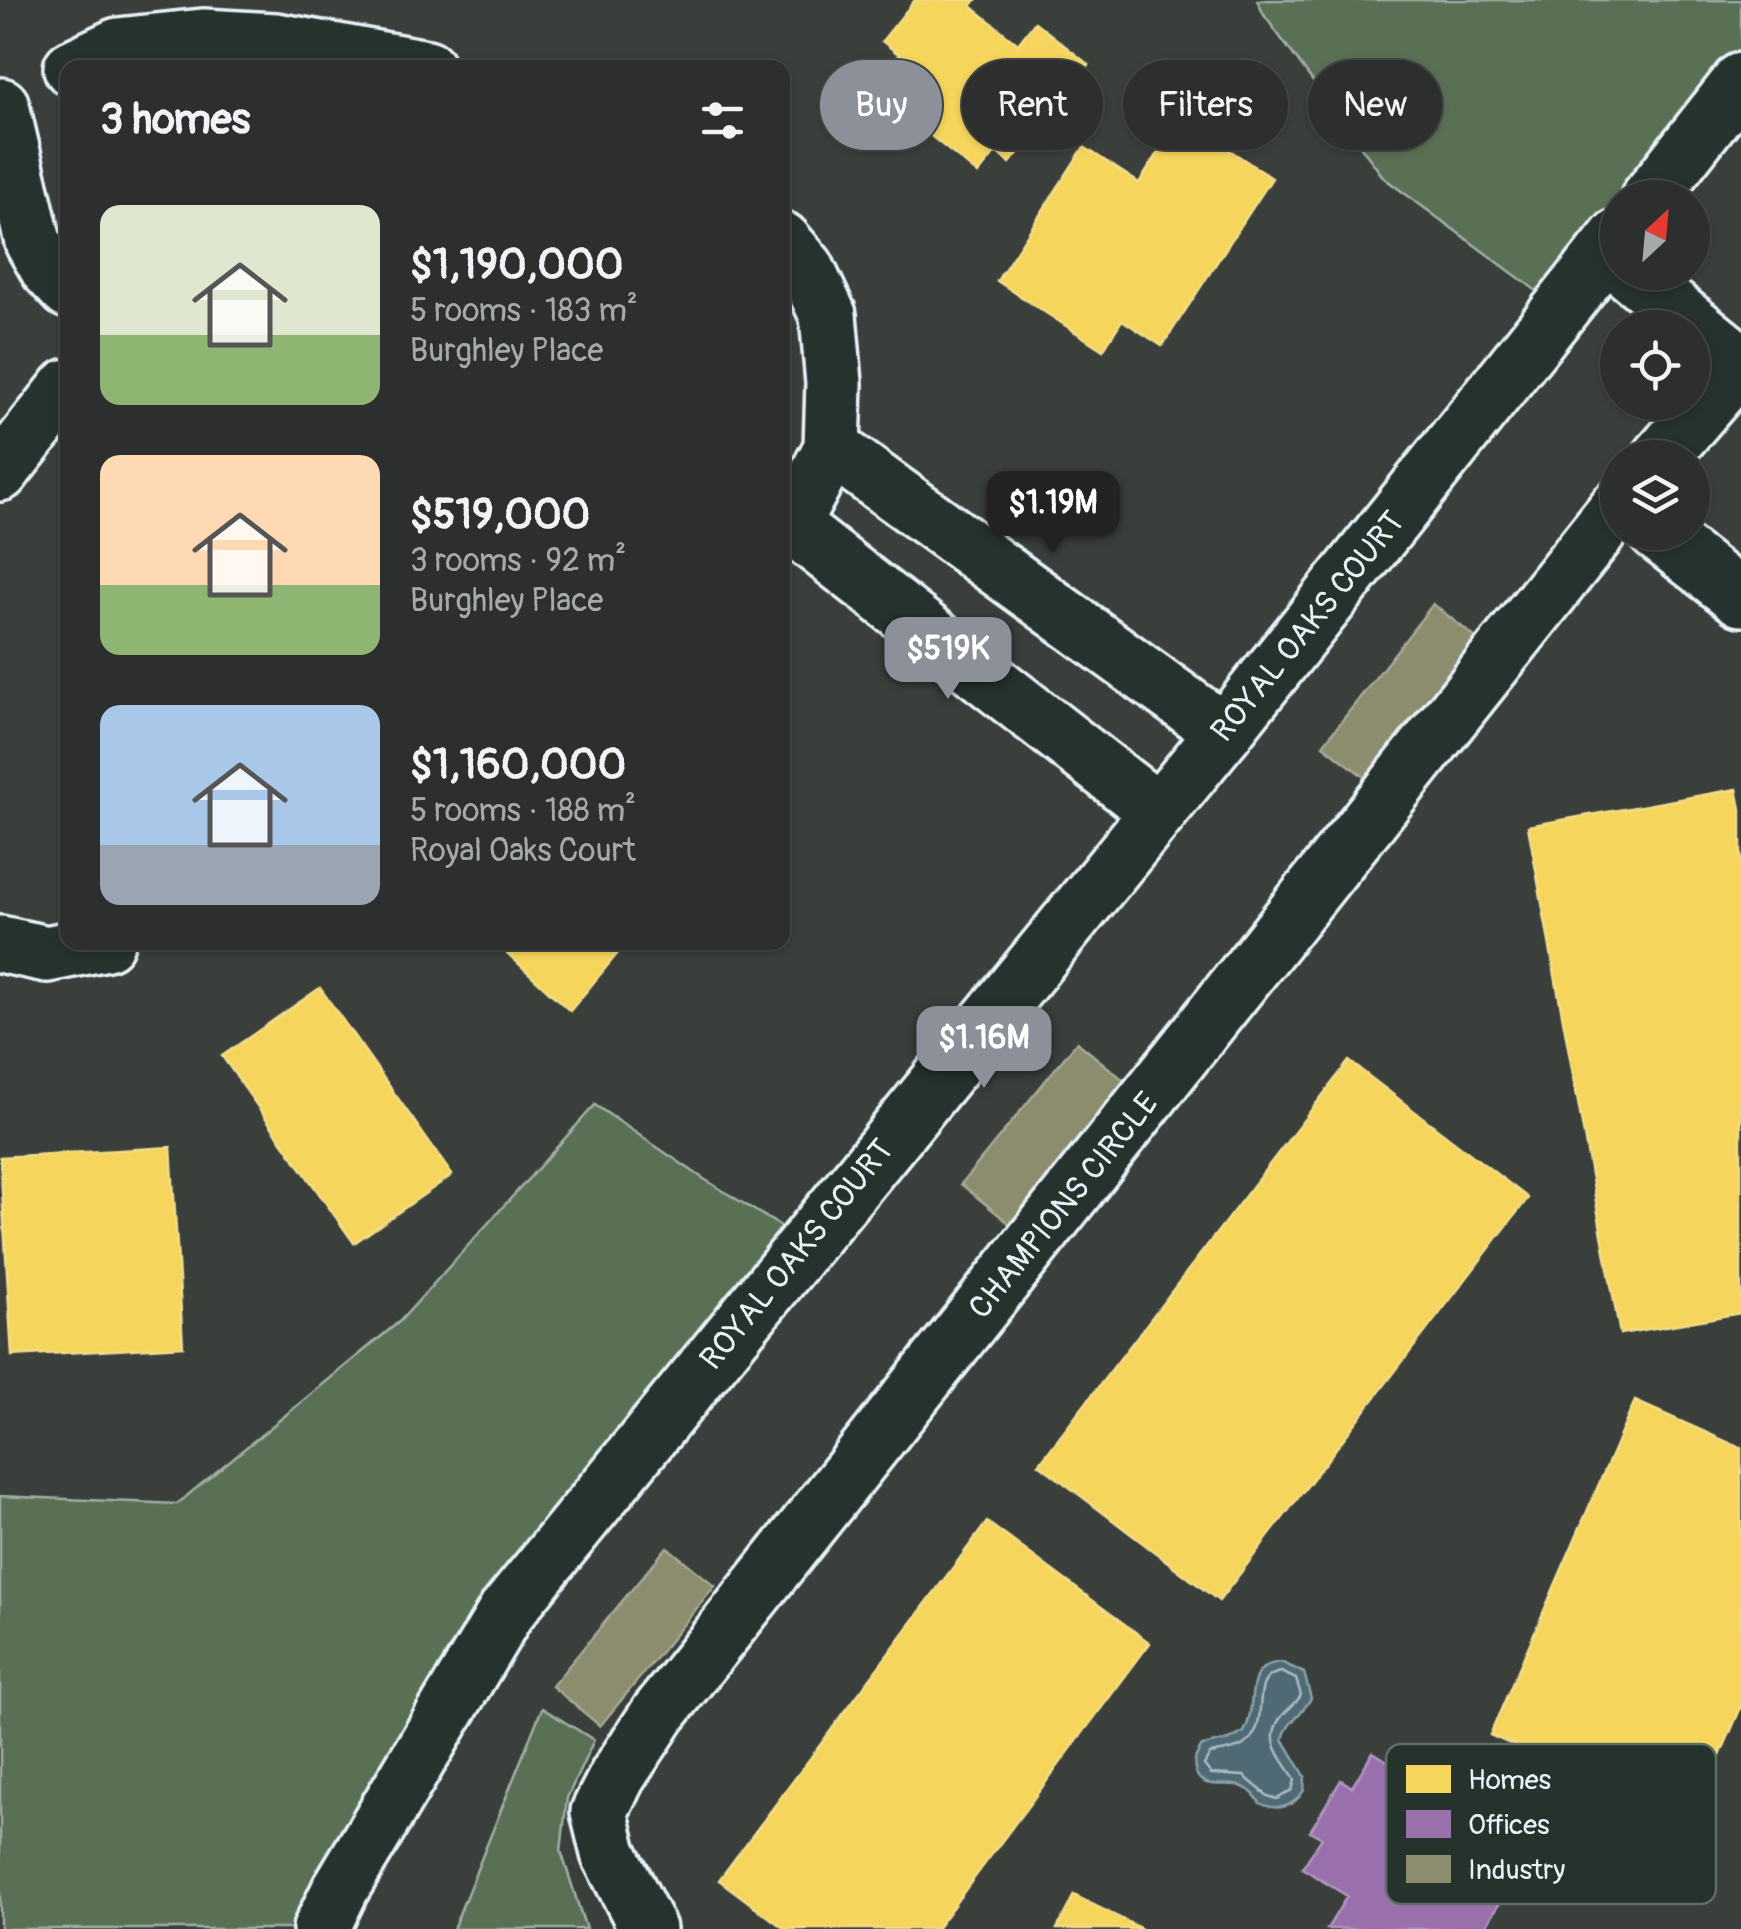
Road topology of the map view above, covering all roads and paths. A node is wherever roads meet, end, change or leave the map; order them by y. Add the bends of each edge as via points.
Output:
1 (89, 60) edge
2 (382, 60) edge
3 (60, 74) edge
4 (1741, 81) edge
5 (1, 106) edge
6 (1662, 180) edge
7 (790, 249) edge
8 (1600, 277) edge
9 (60, 282) edge
10 (1656, 290) edge
11 (1741, 363) edge
12 (60, 397) edge
13 (1675, 440) edge
14 (832, 448) junction
15 (0, 472) edge
16 (790, 524) edge
17 (1600, 530) edge
18 (790, 531) edge
19 (1679, 550) edge
20 (1741, 598) edge
21 (1224, 732) junction
22 (1157, 812) junction
23 (0, 944) edge
24 (66, 950) edge
25 (320, 1929) edge
26 (648, 1929) edge

1 - 2 street via 118,46 202,37 276,41
3 - 5 street
4 - 6 street
5 - 9 street via 33,242
7 - 14 street via 828,315
8 - 21 street, ROYAL OAKS COURT
10 - 11 street
11 - 13 street
12 - 15 street
14 - 16 street
14 - 21 street
17 - 26 street, CHAMPIONS CIRCLE via 659,1713 600,1812 609,1854
18 - 22 street
19 - 20 street
21 - 22 street, ROYAL OAKS COURT
22 - 25 street, ROYAL OAKS COURT via 506,1612
23 - 24 street via 46,954

